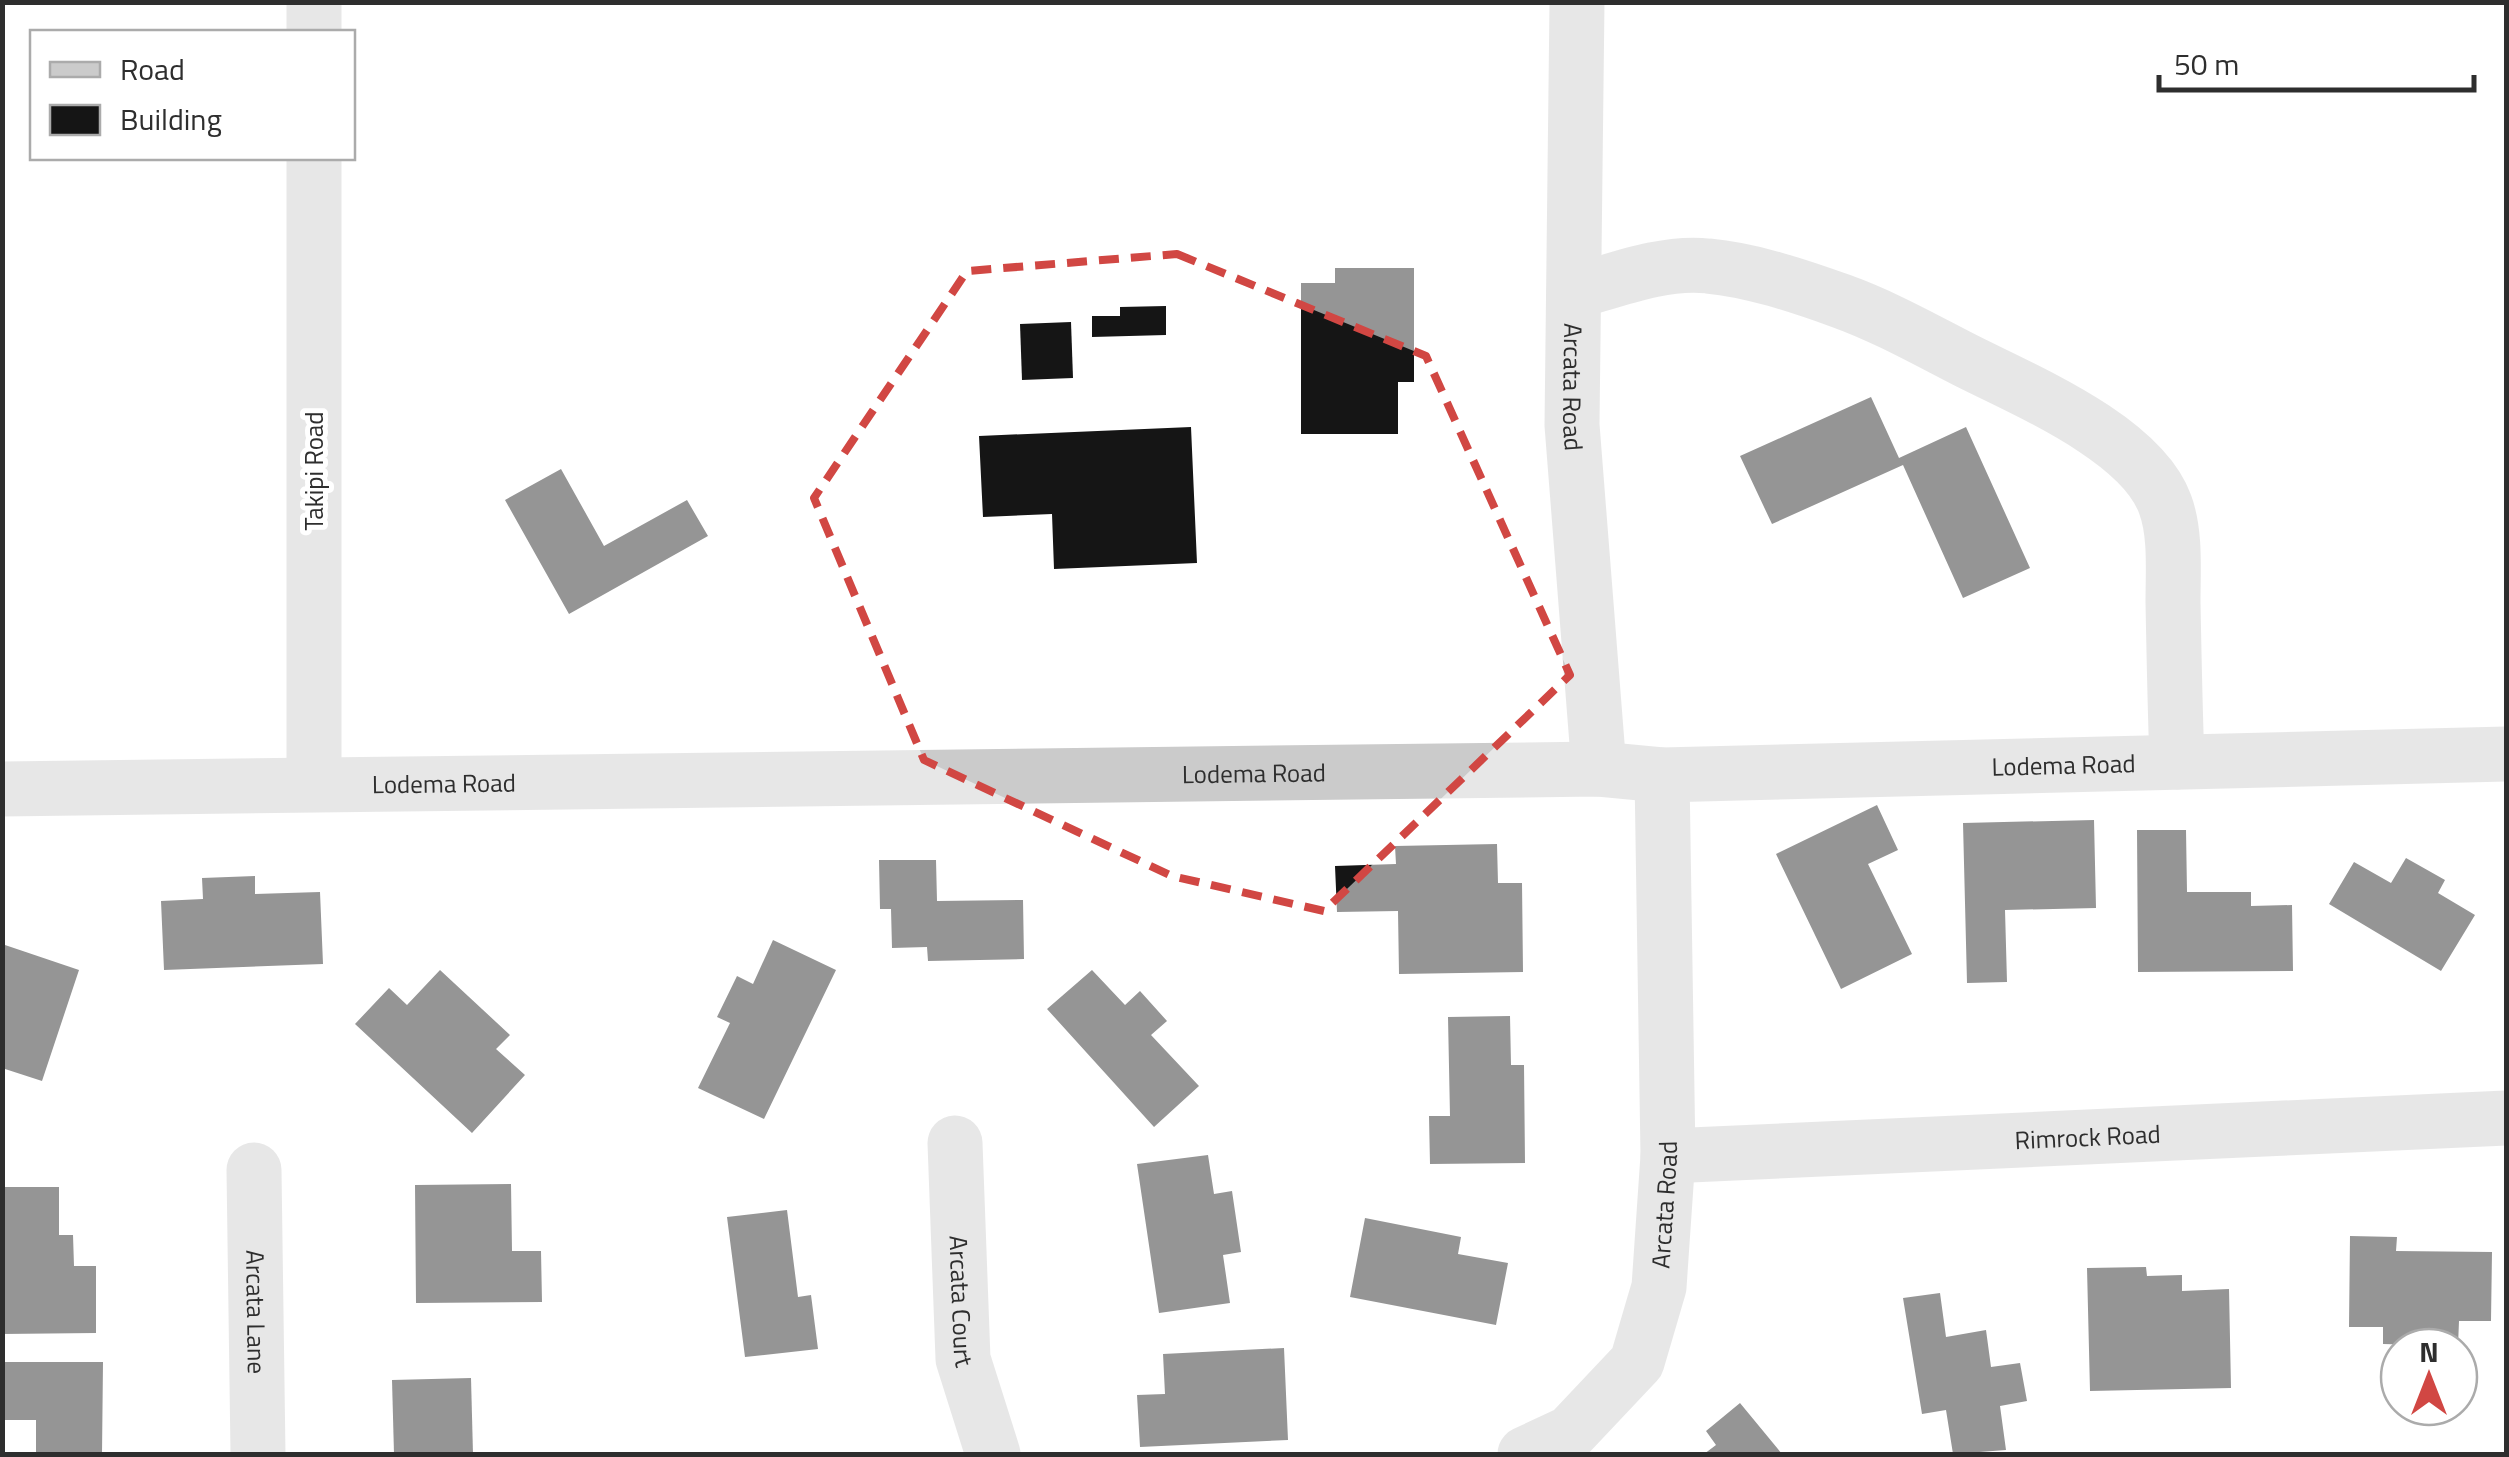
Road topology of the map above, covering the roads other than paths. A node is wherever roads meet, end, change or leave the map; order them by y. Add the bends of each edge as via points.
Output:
1 (314, 2) edge
2 (1577, 2) edge
3 (314, 30) edge
4 (314, 160) edge
5 (1574, 292) junction
6 (2506, 754) edge
7 (2177, 762) junction
8 (1599, 769) junction
9 (1662, 775) junction
10 (314, 784) junction
11 (2, 789) edge
12 (2506, 1118) edge
13 (954, 1144) dead end
14 (1668, 1156) junction
15 (254, 1170) dead end
16 (258, 1454) edge
17 (993, 1454) edge
18 (1525, 1454) edge

1 - 3 street
2 - 5 street, Arcata Road
4 - 10 street, Takipi Road
5 - 7 street via 1687,266 1735,270 1796,287 1930,342 2082,420 2129,456 2166,504
5 - 8 street, Arcata Road via 1572,425
6 - 7 street, Lodema Road
7 - 9 street, Lodema Road
8 - 9 street, Lodema Road
8 - 10 street, Lodema Road
9 - 14 street, Arcata Road
10 - 11 street, Lodema Road
12 - 14 street, Rimrock Road
13 - 17 street, Arcata Court via 963,1359
14 - 18 street, Arcata Road via 1658,1287 1636,1362 1570,1433
15 - 16 street, Arcata Lane

